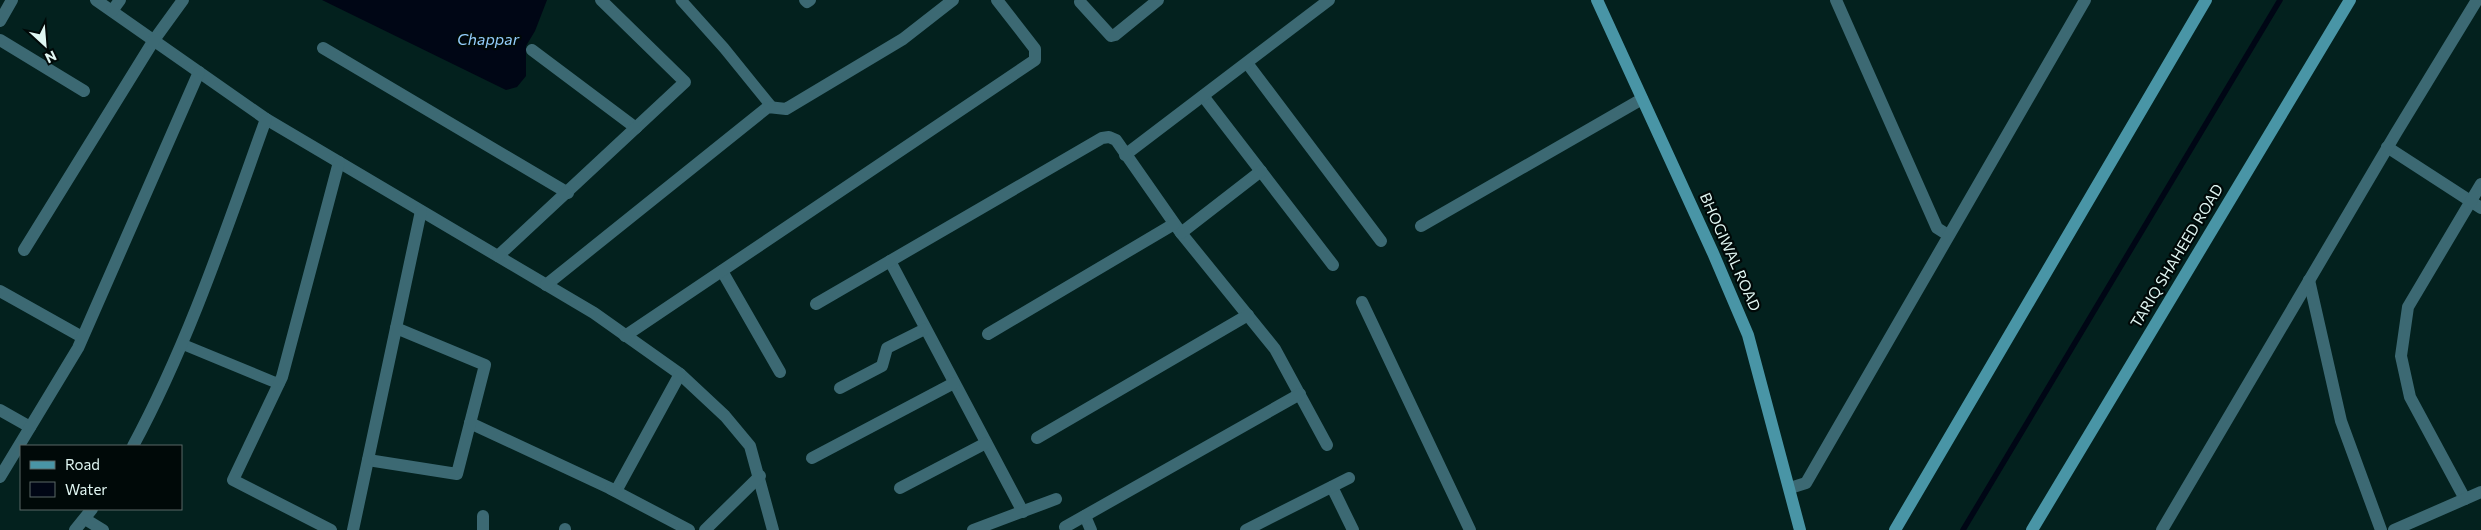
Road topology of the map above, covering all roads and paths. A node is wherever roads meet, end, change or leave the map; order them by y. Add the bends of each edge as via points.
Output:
1 (12, 0) edge
2 (96, 0) edge
3 (120, 0) edge
4 (183, 0) edge
5 (601, 0) edge
6 (681, 0) edge
7 (805, 0) edge
8 (810, 0) edge
9 (953, 0) edge
10 (997, 0) edge
11 (1158, 0) edge
12 (1329, 0) edge
13 (1597, 0) edge
14 (1836, 0) edge
15 (2085, 0) edge
16 (2206, 0) edge
17 (2350, 0) edge
18 (2477, 0) edge
19 (1080, 2) dead end
20 (112, 11) junction
21 (0, 21) edge
22 (0, 40) edge
23 (154, 40) junction
24 (323, 48) dead end
25 (532, 50) dead end
26 (1248, 63) junction
27 (199, 72) junction
28 (84, 91) dead end
29 (1203, 96) junction
30 (1642, 99) junction
31 (771, 106) junction
32 (266, 119) junction
33 (636, 128) junction
34 (2387, 147) junction
35 (1125, 155) junction
36 (339, 162) junction
37 (1260, 170) junction
38 (2481, 184) edge
39 (568, 193) junction
40 (2476, 204) edge
41 (421, 210) junction
42 (1421, 226) dead end
43 (1178, 228) junction
44 (1948, 235) junction
45 (1381, 242) dead end
46 (24, 250) dead end
47 (498, 256) junction
48 (890, 261) junction
49 (1333, 265) dead end
50 (722, 271) junction
51 (2309, 280) junction
52 (546, 285) junction
53 (0, 291) edge
54 (1362, 302) dead end
55 (816, 304) dead end
56 (1248, 315) junction
57 (396, 328) junction
58 (925, 329) junction
59 (988, 334) dead end
60 (625, 336) junction
61 (82, 337) junction
62 (182, 344) junction
63 (780, 372) dead end
64 (680, 374) junction
65 (954, 383) junction
66 (278, 384) junction
67 (840, 388) dead end
68 (1300, 394) junction
69 (0, 410) edge
70 (470, 423) junction
71 (30, 427) junction
72 (1037, 438) dead end
73 (986, 443) junction
74 (134, 445) edge
75 (1327, 445) dead end
76 (812, 458) dead end
77 (368, 460) junction
78 (760, 476) junction
79 (0, 477) edge
80 (1349, 478) dead end
81 (1332, 487) junction
82 (900, 488) dead end
83 (1790, 488) junction
84 (611, 489) junction
85 (2481, 492) edge
86 (1056, 499) dead end
87 (2466, 499) junction
88 (1023, 512) junction
89 (88, 514) edge
90 (483, 516) dead end
91 (1085, 516) junction
92 (1066, 527) dead end
93 (75, 530) edge
94 (103, 530) edge
95 (331, 530) edge
96 (353, 530) edge
97 (483, 530) edge
98 (688, 530) edge
99 (706, 530) edge
100 (773, 530) edge
101 (972, 530) edge
102 (1091, 530) edge
103 (1246, 530) edge
104 (1353, 530) edge
105 (1470, 530) edge
106 (1800, 530) edge
107 (1895, 530) edge
108 (2032, 530) edge
109 (2162, 530) edge
110 (2381, 530) edge
111 (2394, 530) edge

1 - 21 street
2 - 20 street
3 - 20 street
4 - 23 street
5 - 33 street via 685,82
6 - 31 lane
7 - 8 street
9 - 31 street via 903,39 786,109
10 - 50 street via 1035,49 1034,60
11 - 19 street via 1111,36
12 - 26 street
13 - 30 main road, BHOGIWAL ROAD
14 - 44 street via 1937,228
15 - 44 street
16 - 107 main road
17 - 108 main road, TARIQ SHAHEED ROAD
18 - 34 street
20 - 23 street
22 - 28 street
23 - 27 street
23 - 46 street
24 - 39 street
25 - 33 street
26 - 29 street
26 - 45 street
27 - 32 street
27 - 61 street
29 - 35 street
29 - 37 street
30 - 42 street
30 - 83 main road, BHOGIWAL ROAD via 1748,334
31 - 52 street
32 - 36 street
32 - 62 street
33 - 39 street
34 - 40 street
34 - 51 street
35 - 43 street
35 - 48 street via 1116,140 1102,138
36 - 41 street
36 - 66 street
37 - 43 street
37 - 49 street
38 - 40 street
39 - 47 street
40 - 87 street via 2408,307 2401,356 2410,397
41 - 47 street
41 - 57 street
43 - 56 street
43 - 59 street
44 - 83 street via 1806,483
47 - 52 street
48 - 55 street
48 - 58 street
50 - 60 street
50 - 63 street
51 - 109 street
51 - 110 street via 2341,421
52 - 60 street via 594,313
53 - 61 street
54 - 105 street
56 - 68 street via 1275,349
56 - 72 street
57 - 70 street via 485,365
57 - 77 street
58 - 65 street
58 - 67 street via 888,348 882,366
60 - 64 street
61 - 71 street
62 - 66 lane
62 - 74 street
64 - 78 street via 725,416 750,446
64 - 84 street via 616,491
65 - 73 street
65 - 76 street
66 - 95 street via 233,480
68 - 75 street
68 - 91 street
69 - 71 street
70 - 77 street via 457,474
70 - 84 street
71 - 79 street
73 - 82 street
73 - 88 street
77 - 96 street
78 - 99 street
78 - 100 street
80 - 81 street
81 - 103 street
81 - 104 street
83 - 106 main road, BHOGIWAL ROAD
84 - 98 street
85 - 87 street
86 - 88 street
87 - 111 street
88 - 101 street
89 - 93 street
89 - 94 street
90 - 97 street
91 - 92 street
91 - 102 street

